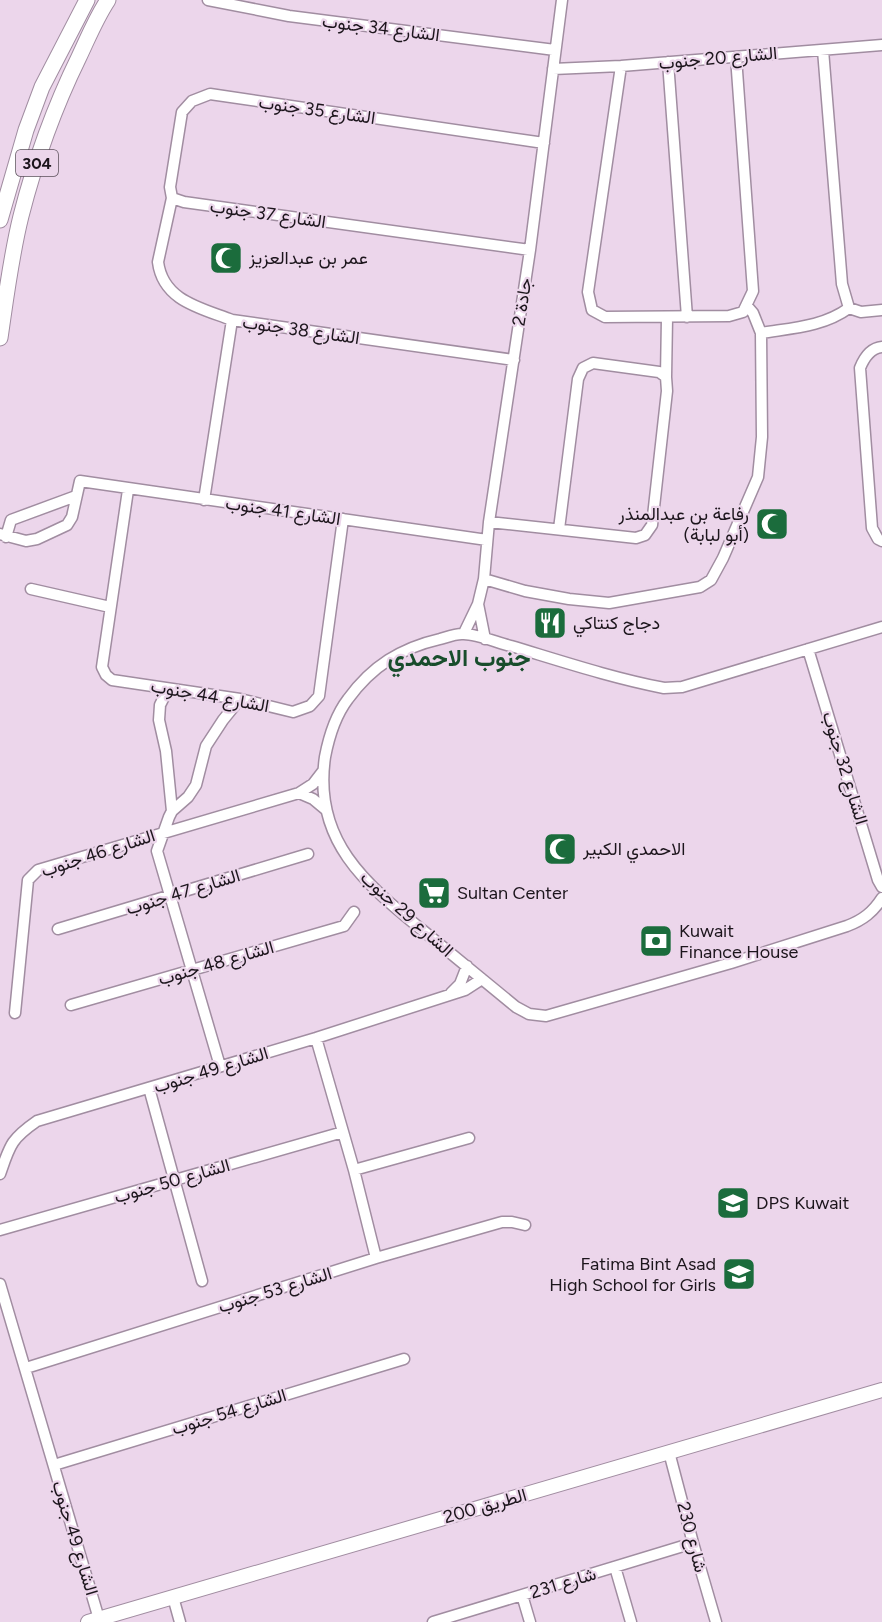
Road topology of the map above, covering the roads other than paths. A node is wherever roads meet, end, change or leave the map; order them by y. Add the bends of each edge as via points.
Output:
1 (87, 0) edge
2 (108, 0) edge
3 (208, 0) edge
4 (562, 0) edge
5 (882, 45) edge
6 (555, 50) junction
7 (823, 50) junction
8 (736, 57) junction
9 (668, 62) junction
10 (621, 66) junction
11 (553, 69) junction
12 (544, 142) junction
13 (172, 198) junction
14 (0, 220) edge
15 (530, 250) junction
16 (747, 306) junction
17 (849, 308) junction
18 (882, 310) edge
19 (687, 317) junction
20 (667, 318) junction
21 (232, 320) junction
22 (761, 333) junction
23 (0, 338) edge
24 (882, 347) edge
25 (513, 360) junction
26 (666, 377) junction
27 (128, 490) junction
28 (76, 496) junction
29 (204, 500) junction
30 (343, 519) junction
31 (489, 522) junction
32 (559, 529) junction
33 (3, 536) edge
34 (487, 540) junction
35 (882, 541) edge
36 (484, 579) junction
37 (31, 589) dead end
38 (478, 604) junction
39 (110, 607) junction
40 (882, 627) edge
41 (464, 633) junction
42 (485, 639) junction
43 (808, 650) junction
44 (168, 689) junction
45 (240, 699) junction
46 (323, 771) junction
47 (299, 793) junction
48 (325, 809) junction
49 (172, 811) junction
50 (163, 833) junction
51 (308, 854) dead end
52 (882, 886) edge
53 (169, 897) junction
54 (882, 898) edge
55 (354, 912) dead end
56 (58, 929) dead end
57 (470, 969) junction
58 (191, 970) junction
59 (482, 979) junction
60 (448, 995) junction
61 (71, 1005) dead end
62 (15, 1013) dead end
63 (316, 1038) junction
64 (220, 1066) junction
65 (149, 1088) junction
66 (343, 1132) junction
67 (470, 1138) dead end
68 (354, 1170) junction
69 (0, 1174) edge
70 (175, 1180) junction
71 (525, 1226) dead end
72 (0, 1230) edge
73 (376, 1258) junction
74 (202, 1281) dead end
75 (0, 1284) edge
76 (404, 1359) dead end
77 (26, 1368) junction
78 (882, 1390) edge
79 (669, 1452) junction
80 (54, 1465) junction
81 (693, 1543) junction
82 (615, 1567) junction
83 (522, 1595) junction
84 (173, 1597) junction
85 (94, 1620) edge
86 (180, 1622) edge
87 (435, 1622) edge
88 (530, 1622) edge
89 (631, 1622) edge
90 (716, 1622) edge

1 - 14 main road, 304 via 42,87
2 - 23 main road, 304 via 64,88 44,139 21,216
3 - 6 street, الشارع 34 جنوب via 289,16
4 - 6 street, جادة 2
5 - 7 street, الشارع 20 جنوب
6 - 11 street, جادة 2
7 - 8 street, الشارع 20 جنوب
7 - 17 street via 842,284
8 - 9 street, الشارع 20 جنوب
8 - 16 street via 753,291
9 - 10 street, الشارع 20 جنوب
9 - 19 street
10 - 11 street, الشارع 20 جنوب
10 - 20 street via 588,292 592,309 605,317
11 - 12 street, جادة 2
12 - 13 street, الشارع 35 جنوب via 210,94 192,101 182,112 170,187
12 - 15 street, جادة 2
13 - 15 street, الشارع 37 جنوب
13 - 21 street via 158,262 162,279 181,300
15 - 25 street, جادة 2
16 - 19 street via 743,312 729,316
16 - 22 street
17 - 18 street via 861,312
17 - 22 street via 820,323
19 - 20 street
20 - 26 street
21 - 25 street, الشارع 38 جنوب
21 - 29 street, الشارع 38 جنوب
22 - 36 street via 762,436 758,477 711,580 700,587 609,603 569,600
24 - 35 street via 864,358 860,368 872,528
25 - 31 street, جادة 2
26 - 32 street via 652,525 645,535 636,538
26 - 32 street via 659,372 593,363 584,368 578,378
27 - 28 street, الشارع 41 جنوب via 80,481
27 - 29 street, الشارع 41 جنوب
27 - 39 street, الشارع 44 جنوب
28 - 33 street via 11,520
28 - 33 street via 67,525 26,541
29 - 30 street, الشارع 41 جنوب
30 - 34 street, الشارع 41 جنوب
30 - 45 street, الشارع 44 جنوب via 319,696 310,706 293,712
31 - 32 street
31 - 34 street, جادة 2
34 - 36 street, جادة 2
36 - 38 street, جادة 2
37 - 39 street
38 - 41 street, جادة 2
38 - 42 street, جادة 2
39 - 44 street, الشارع 44 جنوب via 102,668 106,675 112,680
40 - 43 street, الشارع 29 جنوب
41 - 42 street, الشارع 29 جنوب
41 - 46 street, الشارع 29 جنوب via 420,643 392,656 360,683 334,723
42 - 43 street, الشارع 29 جنوب via 664,688 682,687
43 - 52 street, الشارع 32 جنوب
44 - 45 street, الشارع 44 جنوب
44 - 49 street via 160,705 159,720
45 - 49 street via 206,746 192,791
46 - 47 street, الشارع 46 جنوب
46 - 48 street, الشارع 29 جنوب
47 - 48 street
47 - 50 street, الشارع 46 جنوب
48 - 57 street, الشارع 29 جنوب via 339,844 363,877
49 - 50 street
50 - 53 street via 157,851
50 - 62 street, الشارع 46 جنوب via 38,870 28,880
51 - 53 street, الشارع 47 جنوب
53 - 56 street, الشارع 47 جنوب
53 - 58 street
54 - 59 street, الشارع 29 جنوب via 855,923 546,1016 516,1007
55 - 58 street, الشارع 48 جنوب via 344,926
57 - 59 street, الشارع 29 جنوب
57 - 60 street
58 - 61 street, الشارع 48 جنوب
58 - 64 street
59 - 60 street, الشارع 49 جنوب
60 - 63 street, الشارع 49 جنوب
63 - 64 street, الشارع 49 جنوب
63 - 66 street
64 - 65 street, الشارع 49 جنوب
65 - 69 street, الشارع 49 جنوب via 37,1121 17,1135
65 - 70 street
66 - 68 street
66 - 70 street, الشارع 50 جنوب
67 - 68 street
68 - 73 street
70 - 72 street, الشارع 50 جنوب
70 - 74 street
71 - 73 street, الشارع 53 جنوب via 502,1222
73 - 77 street, الشارع 53 جنوب
75 - 77 street, الشارع 49 جنوب
76 - 80 street, الشارع 54 جنوب
77 - 80 street, الشارع 49 جنوب
78 - 79 main road, الطريق 200
79 - 81 street, شارع 230
79 - 84 main road, الطريق 200
80 - 85 street, الشارع 49 جنوب
81 - 82 street, شارع 231
81 - 90 street, شارع 230
82 - 83 street, شارع 231
82 - 89 street
83 - 87 street, شارع 231
83 - 88 street
84 - 85 main road, الطريق 200
84 - 86 street

